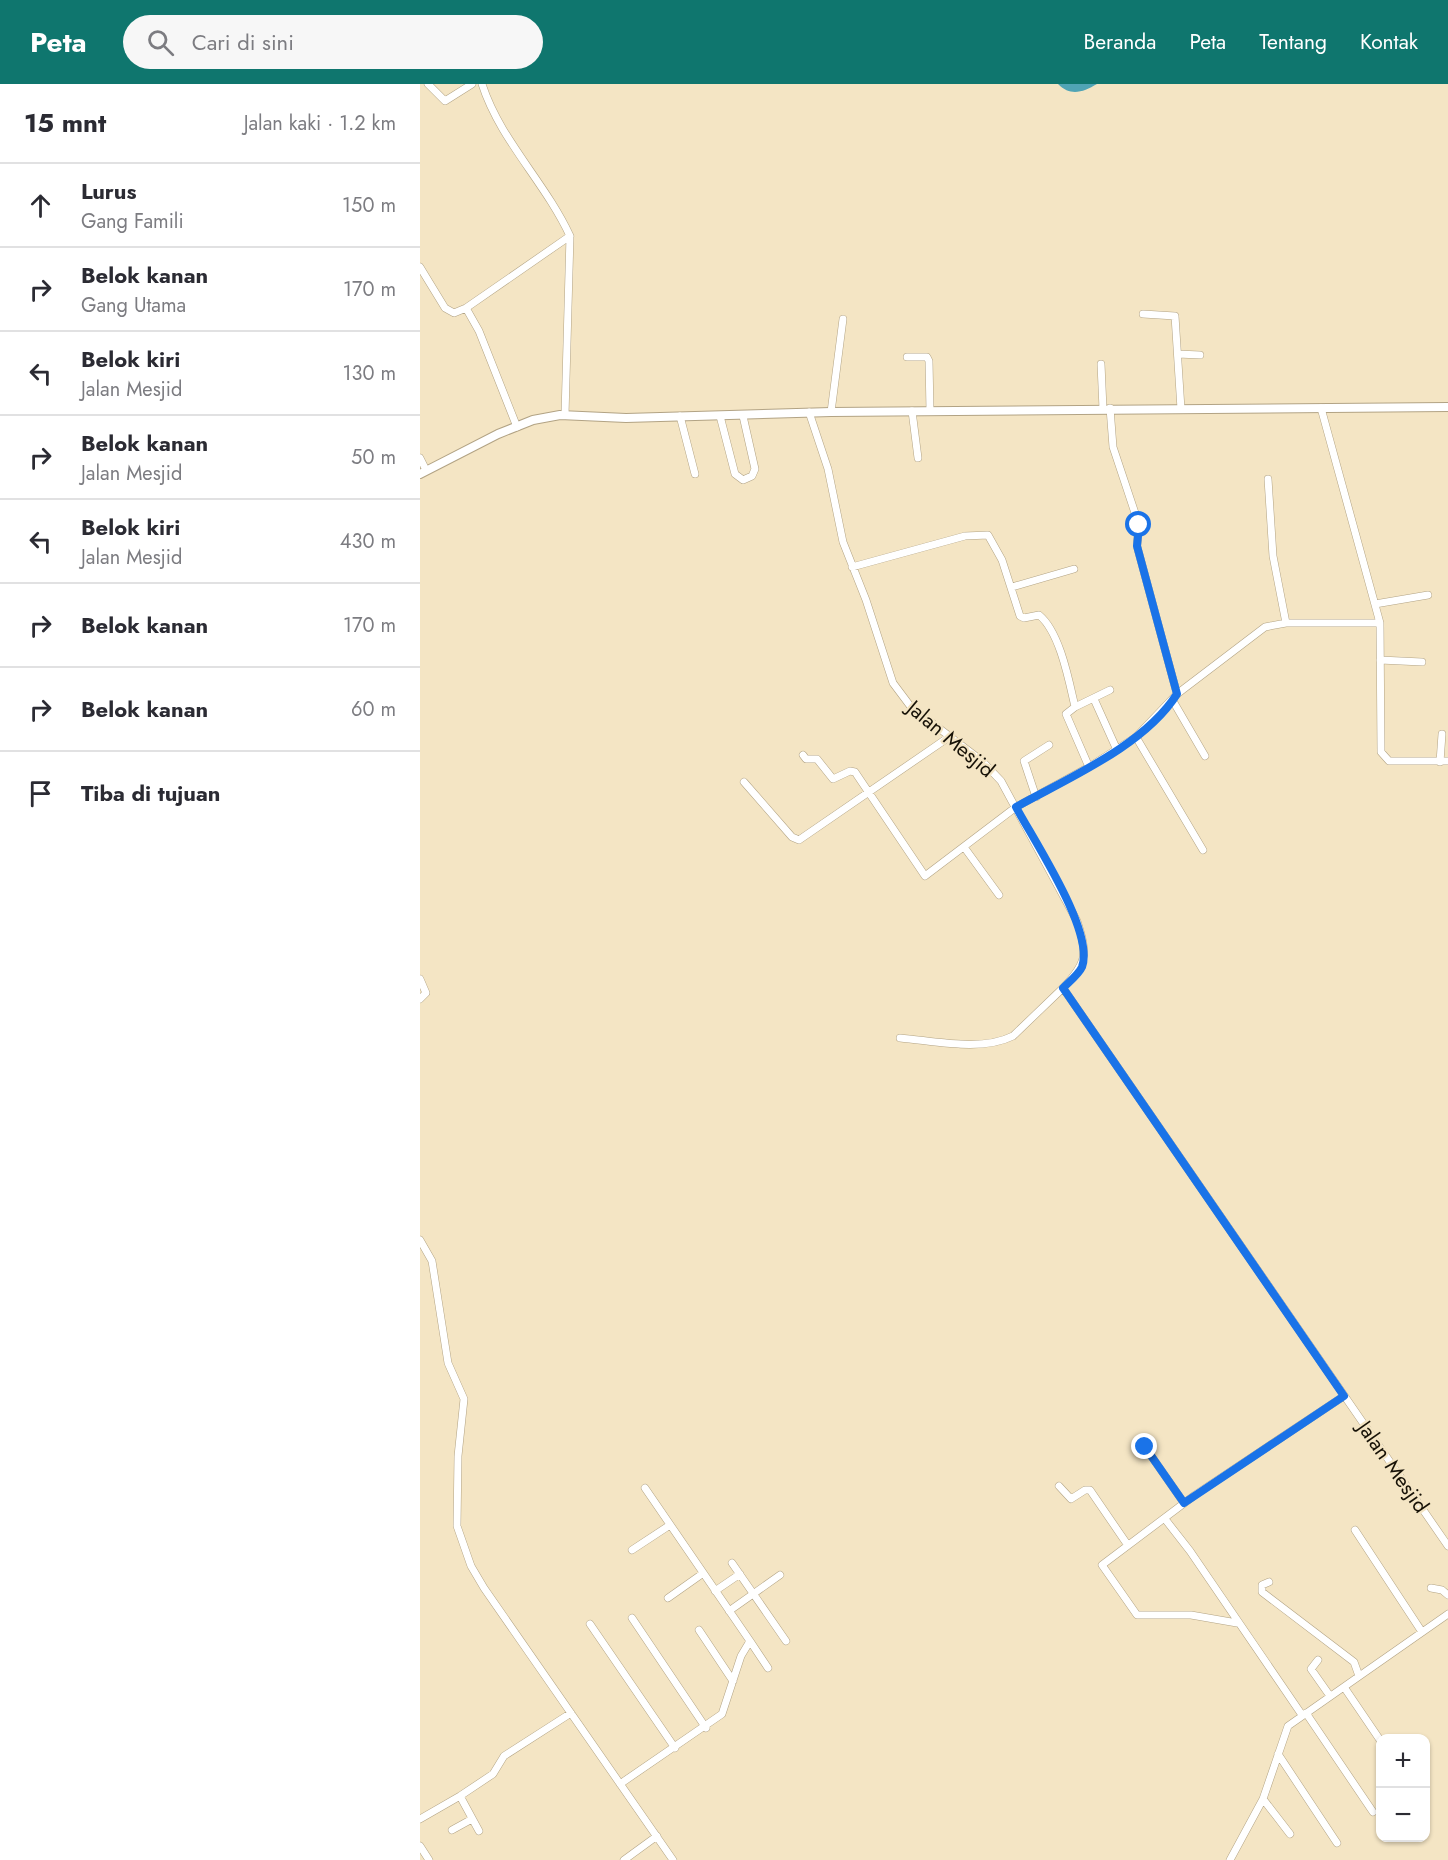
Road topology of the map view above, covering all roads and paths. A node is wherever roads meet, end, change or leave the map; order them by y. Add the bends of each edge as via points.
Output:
1 (428, 84) edge
2 (472, 84) edge
3 (482, 84) edge
4 (570, 236) junction
5 (420, 267) edge
6 (466, 308) junction
7 (1143, 314) dead end
8 (843, 319) dead end
9 (1178, 354) junction
10 (1200, 355) dead end
11 (907, 357) dead end
12 (1101, 364) dead end
13 (1448, 407) edge
14 (1321, 408) junction
15 (1106, 409) junction
16 (1181, 409) junction
17 (912, 411) junction
18 (930, 411) junction
19 (809, 412) junction
20 (831, 412) junction
21 (565, 415) junction
22 (680, 416) junction
23 (720, 416) junction
24 (743, 416) junction
25 (517, 427) junction
26 (420, 458) edge
27 (918, 458) dead end
28 (423, 472) edge
29 (694, 474) dead end
30 (1268, 479) dead end
31 (852, 567) junction
32 (1074, 568) dead end
33 (1012, 586) junction
34 (1428, 595) dead end
35 (1375, 604) junction
36 (1286, 622) junction
37 (1380, 623) junction
38 (1380, 660) junction
39 (1422, 662) dead end
40 (1110, 690) dead end
41 (1177, 694) junction
42 (1094, 699) junction
43 (1173, 701) junction
44 (1075, 707) junction
45 (1442, 734) dead end
46 (948, 737) junction
47 (1136, 737) junction
48 (1049, 745) dead end
49 (1117, 750) junction
50 (802, 755) dead end
51 (1205, 756) dead end
52 (1444, 762) edge
53 (1089, 767) junction
54 (744, 782) dead end
55 (869, 792) junction
56 (1035, 796) junction
57 (1016, 807) junction
58 (964, 847) junction
59 (1203, 850) dead end
60 (999, 895) dead end
61 (420, 979) edge
62 (1063, 988) junction
63 (420, 999) edge
64 (900, 1038) dead end
65 (420, 1240) edge
66 (1344, 1396) junction
67 (1145, 1447) dead end
68 (1059, 1486) dead end
69 (645, 1488) dead end
70 (1184, 1503) junction
71 (1165, 1519) junction
72 (670, 1525) junction
73 (1354, 1530) dead end
74 (1127, 1544) junction
75 (1448, 1546) edge
76 (632, 1550) dead end
77 (732, 1563) dead end
78 (702, 1574) junction
79 (740, 1574) junction
80 (780, 1575) dead end
81 (1269, 1582) dead end
82 (1431, 1588) dead end
83 (715, 1591) junction
84 (754, 1593) junction
85 (1448, 1595) edge
86 (668, 1598) dead end
87 (729, 1611) junction
88 (1448, 1614) edge
89 (632, 1618) dead end
90 (1238, 1623) junction
91 (591, 1624) dead end
92 (699, 1630) dead end
93 (1422, 1632) junction
94 (750, 1641) junction
95 (786, 1641) dead end
96 (1318, 1660) dead end
97 (768, 1668) dead end
98 (1359, 1676) junction
99 (733, 1681) junction
100 (1344, 1687) junction
101 (1330, 1696) junction
102 (571, 1713) junction
103 (1304, 1714) junction
104 (706, 1728) junction
105 (1376, 1734) edge
106 (675, 1748) junction
107 (1278, 1754) junction
108 (620, 1784) junction
109 (460, 1796) junction
110 (1263, 1799) junction
111 (1373, 1812) dead end
112 (420, 1819) edge
113 (472, 1819) junction
114 (452, 1830) dead end
115 (480, 1831) dead end
116 (1290, 1834) dead end
117 (657, 1836) junction
118 (1336, 1843) dead end
119 (420, 1846) edge
120 (429, 1860) edge
121 (624, 1860) edge
122 (673, 1860) edge
123 (1230, 1860) edge

1 - 2 street via 446,101
3 - 4 street via 492,113 548,194
4 - 6 street
4 - 21 street
5 - 6 street via 450,312
6 - 25 street
7 - 9 street via 1175,316
8 - 20 street
9 - 10 street
9 - 16 street
11 - 18 street via 927,357 929,361
12 - 15 street
13 - 14 street
14 - 16 street
14 - 35 street
15 - 16 street
15 - 18 street
15 - 41 street via 1113,447 1139,525 1137,546
17 - 18 street
17 - 20 street
17 - 27 street
19 - 20 street
19 - 24 street
19 - 31 street, Jalan Mesjid via 828,469 836,521
21 - 22 street
21 - 25 street via 543,417
22 - 23 street
22 - 29 street
23 - 24 street
23 - 24 street via 735,474 743,480 755,470
25 - 28 street
26 - 28 street
30 - 36 street via 1273,556
31 - 33 street via 985,534 997,548
31 - 46 street, Jalan Mesjid via 897,691
32 - 33 street
33 - 44 street via 1022,617 1039,615 1046,624 1062,659
34 - 35 street
35 - 37 street
36 - 37 street
36 - 41 street via 1259,631
37 - 38 street
38 - 39 street
38 - 52 street via 1382,756 1389,761
40 - 42 street
41 - 43 street
42 - 44 street
42 - 49 street
43 - 47 street
43 - 51 street
44 - 53 street via 1066,714
45 - 52 street
46 - 55 street
46 - 57 street, Jalan Mesjid via 990,768
47 - 49 street
47 - 59 street
48 - 56 street via 1024,761
49 - 53 street
50 - 55 street via 817,759 833,779 853,771
53 - 56 street
54 - 55 street via 795,839 803,838
55 - 58 street via 925,876
56 - 57 street
57 - 58 street
57 - 62 street, Jalan Mesjid via 1077,921 1084,943 1081,969
58 - 60 street
61 - 63 street via 426,993
62 - 64 street via 1004,1041 947,1043
62 - 66 street, Jalan Mesjid
65 - 102 street via 432,1261 446,1357 464,1399 456,1512 460,1538 480,1581
66 - 70 street
66 - 75 street, Jalan Mesjid
67 - 70 street
68 - 74 street via 1071,1499 1090,1490
69 - 72 street
70 - 71 street
71 - 74 street
71 - 90 street
72 - 76 street
72 - 78 street
73 - 93 street
74 - 90 street via 1102,1565 1136,1615 1191,1615
77 - 79 street
78 - 83 street
78 - 86 street
79 - 83 street
79 - 84 street
80 - 84 street
81 - 98 street via 1262,1585 1262,1592 1354,1662
82 - 85 street
83 - 87 street
84 - 87 street
84 - 95 street
87 - 94 street
88 - 93 street
89 - 104 street
90 - 103 street
91 - 106 street
92 - 99 street
93 - 98 street
94 - 97 street
94 - 99 street
96 - 101 street via 1311,1669
98 - 100 street
99 - 104 street via 722,1714
100 - 101 street
100 - 105 street
101 - 103 street
102 - 108 street
102 - 109 street via 504,1756 493,1774
103 - 107 street via 1288,1726
103 - 111 street
104 - 106 street
106 - 108 street
107 - 110 street
107 - 118 street
108 - 117 street
109 - 112 street
109 - 113 street
110 - 116 street
110 - 123 street
113 - 114 street
113 - 115 street
117 - 121 street
117 - 122 street
119 - 120 street

